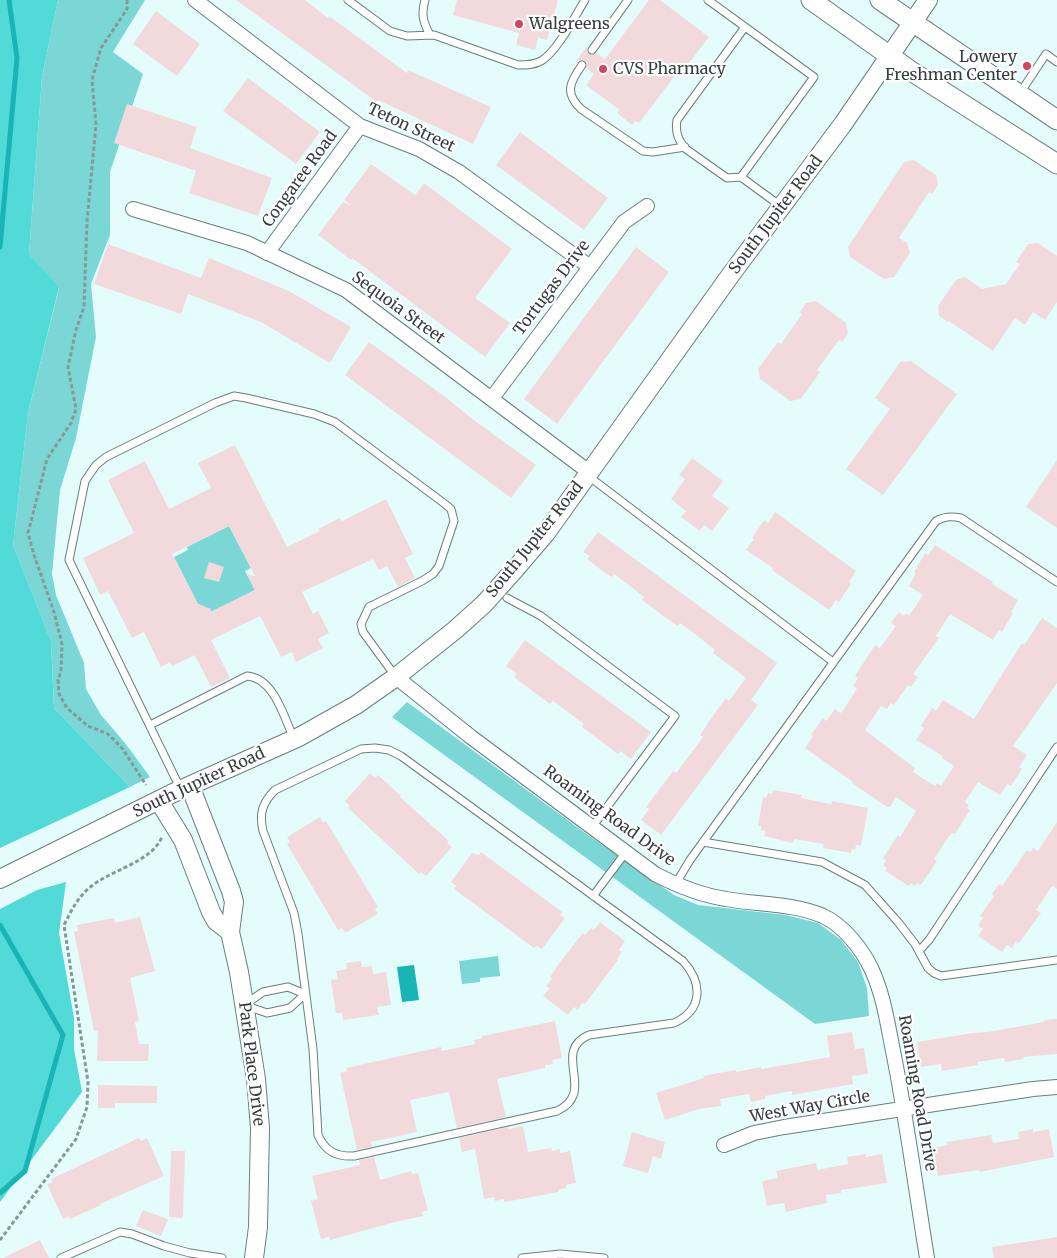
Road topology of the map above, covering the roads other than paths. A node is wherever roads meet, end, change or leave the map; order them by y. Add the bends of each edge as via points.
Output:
1 (195, 0) edge
2 (348, 0) edge
3 (425, 0) edge
4 (586, 0) edge
5 (628, 0) edge
6 (708, 0) edge
7 (811, 0) edge
8 (880, 0) edge
9 (928, 0) edge
10 (913, 22) junction
11 (745, 27) junction
12 (430, 35) junction
13 (592, 50) dead end
14 (890, 55) junction
15 (1057, 62) edge
16 (582, 65) dead end
17 (1019, 94) junction
18 (1057, 120) edge
19 (360, 126) junction
20 (685, 147) junction
21 (1057, 164) edge
22 (741, 177) junction
23 (647, 206) dead end
24 (133, 208) dead end
25 (782, 208) junction
26 (267, 253) junction
27 (590, 268) junction
28 (492, 398) junction
29 (588, 474) junction
30 (1057, 582) edge
31 (508, 598) dead end
32 (834, 662) junction
33 (396, 678) junction
34 (150, 725) junction
35 (294, 739) junction
36 (1057, 747) edge
37 (185, 788) junction
38 (159, 801) junction
39 (592, 828) junction
40 (703, 842) junction
41 (626, 852) junction
42 (2, 878) edge
43 (676, 885) junction
44 (593, 896) junction
45 (230, 932) junction
46 (919, 951) junction
47 (1057, 960) edge
48 (305, 994) junction
49 (244, 1005) junction
50 (1057, 1087) edge
51 (904, 1109) junction
52 (724, 1145) dead end
53 (61, 1258) edge
54 (222, 1258) edge
55 (254, 1258) edge
56 (522, 1258) edge
57 (604, 1258) edge
58 (927, 1258) edge

1 - 19 street, Teton Street
2 - 12 lane via 390,32 407,36
3 - 12 lane via 422,13
4 - 12 lane via 550,54 530,65 518,65
5 - 13 lane
6 - 11 lane
7 - 14 main road
8 - 10 main road
9 - 10 street, South Jupiter Road
10 - 14 street, South Jupiter Road
10 - 17 main road
11 - 20 lane via 677,120 677,136
11 - 22 lane via 814,77
14 - 21 main road
14 - 25 street, South Jupiter Road
15 - 17 lane via 1046,54
16 - 20 lane via 571,80 570,90 574,102 581,109 643,151
17 - 18 main road
19 - 26 street, Congaree Road
19 - 27 street, Teton Street via 440,160
20 - 22 lane via 727,178
22 - 25 lane
23 - 27 street, Tortugas Drive via 624,222
24 - 26 street, Sequoia Street via 247,243
25 - 29 street, South Jupiter Road
26 - 28 street, Sequoia Street via 346,290
27 - 28 street, Tortugas Drive
28 - 29 street, Sequoia Street
29 - 32 lane
29 - 33 street, South Jupiter Road via 546,533 484,604
30 - 32 lane via 962,518 944,517 936,520
31 - 39 lane via 541,616 675,716
32 - 40 lane
33 - 34 lane via 362,632 361,624 369,607 433,574 439,566 454,521 451,509 335,422 314,414 234,396 106,457 85,481 69,560
33 - 35 street, South Jupiter Road via 356,705
33 - 39 street, Roaming Road Drive
34 - 35 lane via 247,676 264,682 272,691
34 - 37 lane
35 - 37 street, South Jupiter Road
36 - 46 lane
37 - 38 street, South Jupiter Road
37 - 45 street, Park Place Drive via 231,891 234,902
38 - 42 street, South Jupiter Road
38 - 45 street via 182,840 210,912
39 - 41 street, Roaming Road Drive
40 - 43 lane
40 - 46 lane via 822,862 865,885
41 - 43 street, Roaming Road Drive
41 - 44 lane
43 - 51 street, Roaming Road Drive via 714,897 805,910 825,917 848,935 871,968 881,994
44 - 48 lane via 401,756 388,750 361,749 275,790 262,809 263,831 294,913
44 - 48 lane via 683,961 693,974 698,993 691,1012 674,1023 582,1038 576,1043 571,1057 574,1096 557,1110 354,1156 336,1155 328,1150 318,1135 313,1049
45 - 49 street, Park Place Drive
46 - 47 lane via 928,968 941,976
48 - 49 lane via 288,987 263,992
48 - 49 lane via 290,1008 267,1013
49 - 55 street, Park Place Drive via 260,1128 258,1227
50 - 51 street, West Way Circle
51 - 52 street, West Way Circle via 754,1133
51 - 58 street, Roaming Road Drive
53 - 54 lane via 120,1232 190,1253
56 - 57 lane via 560,1254

